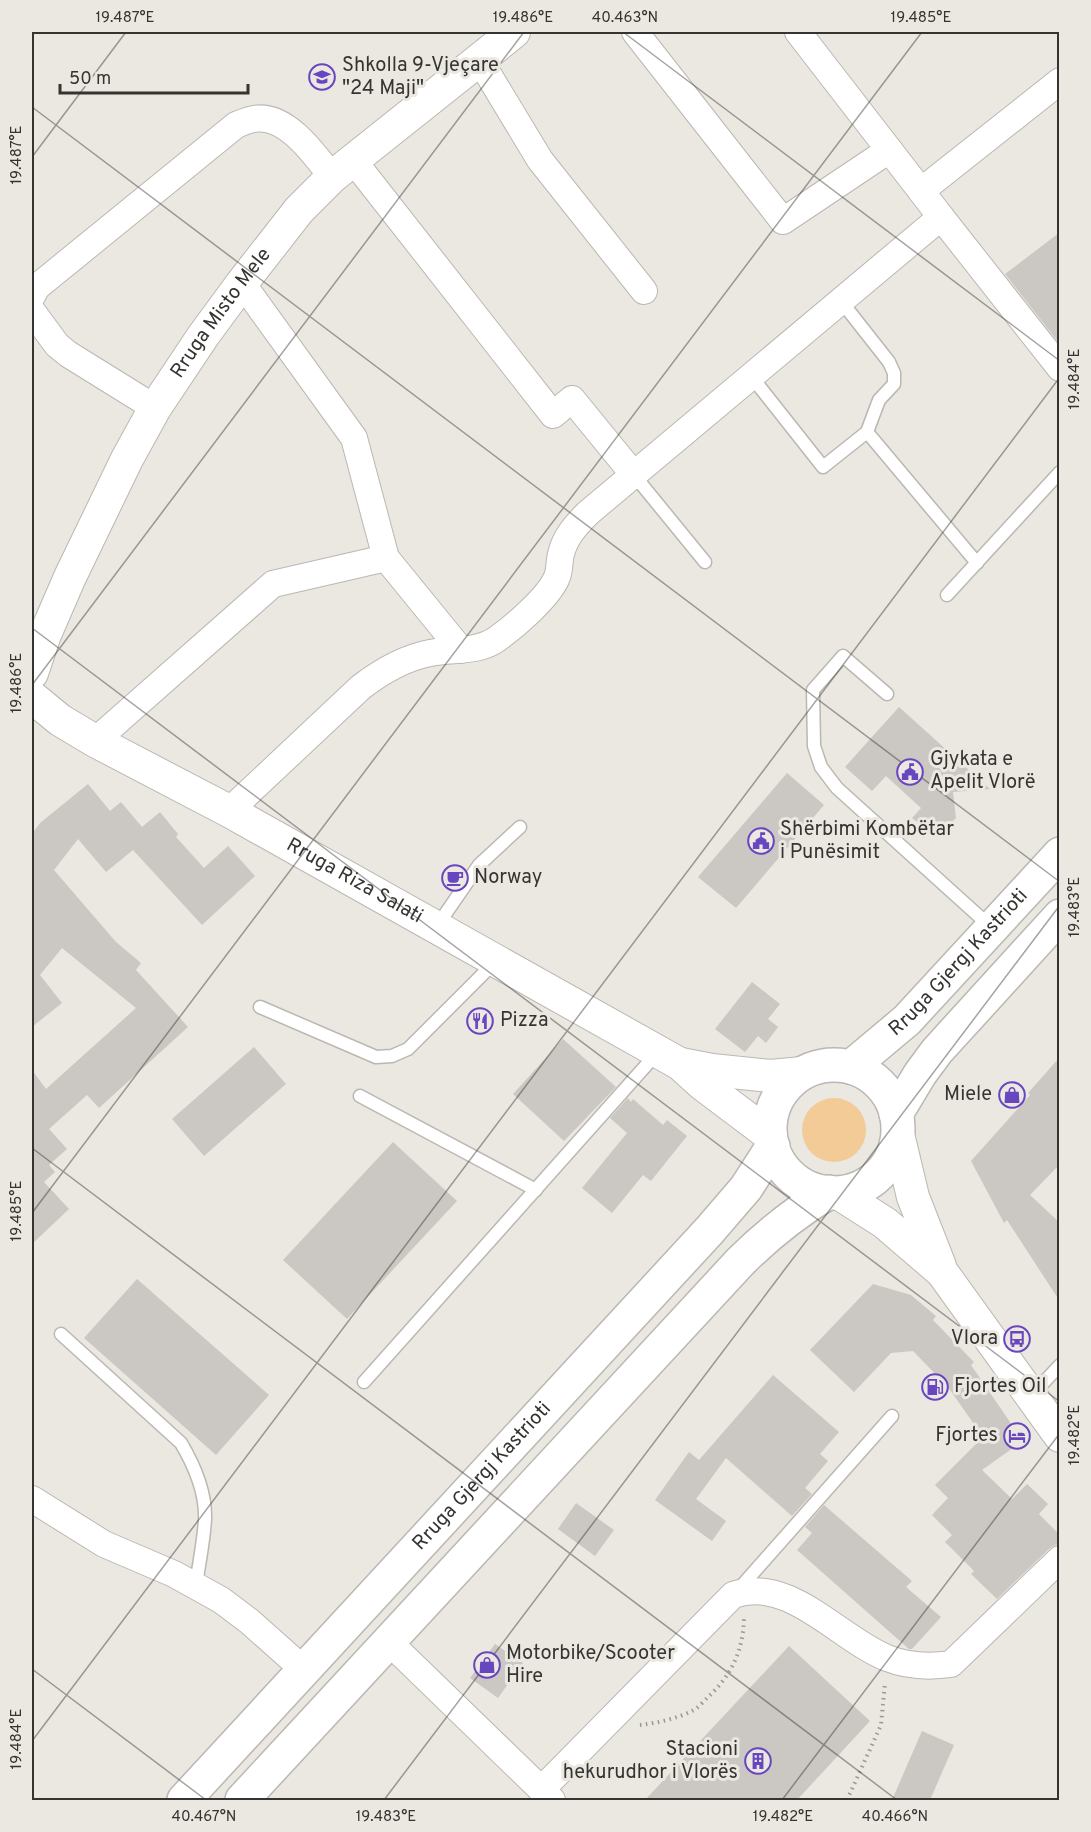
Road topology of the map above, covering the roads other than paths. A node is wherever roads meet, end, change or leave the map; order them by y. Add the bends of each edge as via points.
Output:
1 (514, 32) edge
2 (635, 32) edge
3 (798, 32) edge
4 (479, 59) junction
5 (1059, 81) edge
6 (889, 150) junction
7 (342, 168) junction
8 (921, 191) junction
9 (941, 217) junction
10 (242, 283) junction
11 (644, 291) dead end
12 (32, 296) edge
13 (841, 301) junction
14 (32, 311) edge
15 (1059, 368) edge
16 (751, 376) junction
17 (155, 408) junction
18 (867, 432) junction
19 (1059, 472) edge
20 (634, 475) junction
21 (386, 558) junction
22 (705, 562) dead end
23 (977, 563) junction
24 (947, 596) dead end
25 (461, 650) junction
26 (32, 673) edge
27 (887, 694) dead end
28 (32, 697) edge
29 (95, 741) junction
30 (229, 811) junction
31 (520, 827) dead end
32 (1059, 854) edge
33 (1059, 916) edge
34 (436, 927) junction
35 (992, 928) junction
36 (496, 961) junction
37 (260, 1007) dead end
38 (669, 1057) junction
39 (851, 1067) junction
40 (803, 1072) junction
41 (360, 1096) dead end
42 (897, 1124) junction
43 (772, 1141) junction
44 (536, 1190) junction
45 (833, 1192) junction
46 (942, 1272) junction
47 (61, 1334) dead end
48 (1059, 1365) edge
49 (364, 1382) dead end
50 (1031, 1396) junction
51 (892, 1416) dead end
52 (1059, 1436) edge
53 (32, 1499) edge
54 (1059, 1559) edge
55 (196, 1585) junction
56 (738, 1593) junction
57 (389, 1641) junction
58 (304, 1670) junction
59 (547, 1795) edge
60 (184, 1800) edge
61 (242, 1800) edge

1 - 4 street, Rruga Misto Mele
2 - 6 street via 783,221
3 - 6 street
4 - 7 street, Rruga Misto Mele
4 - 11 street via 540,160
5 - 8 street
6 - 8 street
7 - 10 street, Rruga Misto Mele via 299,210
7 - 12 street via 275,122 255,118 236,125 37,287
7 - 20 street via 552,415 572,399
8 - 9 street
9 - 13 street
9 - 15 street
10 - 17 street, Rruga Misto Mele
10 - 21 street via 354,438
13 - 16 street
13 - 18 lane via 894,373 894,384 879,400
14 - 17 street via 68,354
16 - 18 lane via 824,467
16 - 20 street
17 - 26 street, Rruga Misto Mele via 70,577
18 - 23 lane
19 - 23 lane
20 - 22 lane
20 - 25 street via 570,532 561,551 557,576 543,599 496,640
21 - 25 street
21 - 29 street via 273,584
23 - 24 lane
25 - 30 street via 430,653 381,672
27 - 35 lane via 843,656 813,690 814,746 821,767 837,788
28 - 29 street, Rruga Riza Salati
29 - 30 street, Rruga Riza Salati
30 - 34 street, Rruga Riza Salati
31 - 34 lane via 479,865
32 - 35 main road, Rruga Gjergj Kastrioti
33 - 42 main road via 937,1052 920,1074
34 - 36 street, Rruga Riza Salati
35 - 39 main road, Rruga Gjergj Kastrioti via 907,1020
36 - 37 lane via 408,1049 392,1056 376,1057
36 - 38 street, Rruga Riza Salati
38 - 40 street via 712,1070 770,1077
38 - 43 street
38 - 44 lane
39 - 40 main road via 834,1065
39 - 42 main road via 880,1084 890,1098
40 - 43 main road via 786,1087 774,1106 770,1121
41 - 44 lane
42 - 45 main road via 895,1149 879,1174 853,1190
42 - 46 street via 913,1197
43 - 45 main road via 781,1164 794,1178 810,1188
43 - 58 main road, Rruga Gjergj Kastrioti via 746,1188 709,1231
44 - 49 lane
45 - 46 street via 885,1223
45 - 57 main road via 787,1220 740,1262
46 - 50 street
47 - 55 lane via 181,1443 193,1464 205,1518
48 - 50 lane
50 - 52 street
51 - 56 lane
53 - 55 street via 104,1544
54 - 56 street via 951,1664 933,1667 887,1658 783,1597 761,1591
55 - 58 street via 249,1621
56 - 59 street via 599,1731
57 - 59 street
57 - 61 main road
58 - 60 main road, Rruga Gjergj Kastrioti

